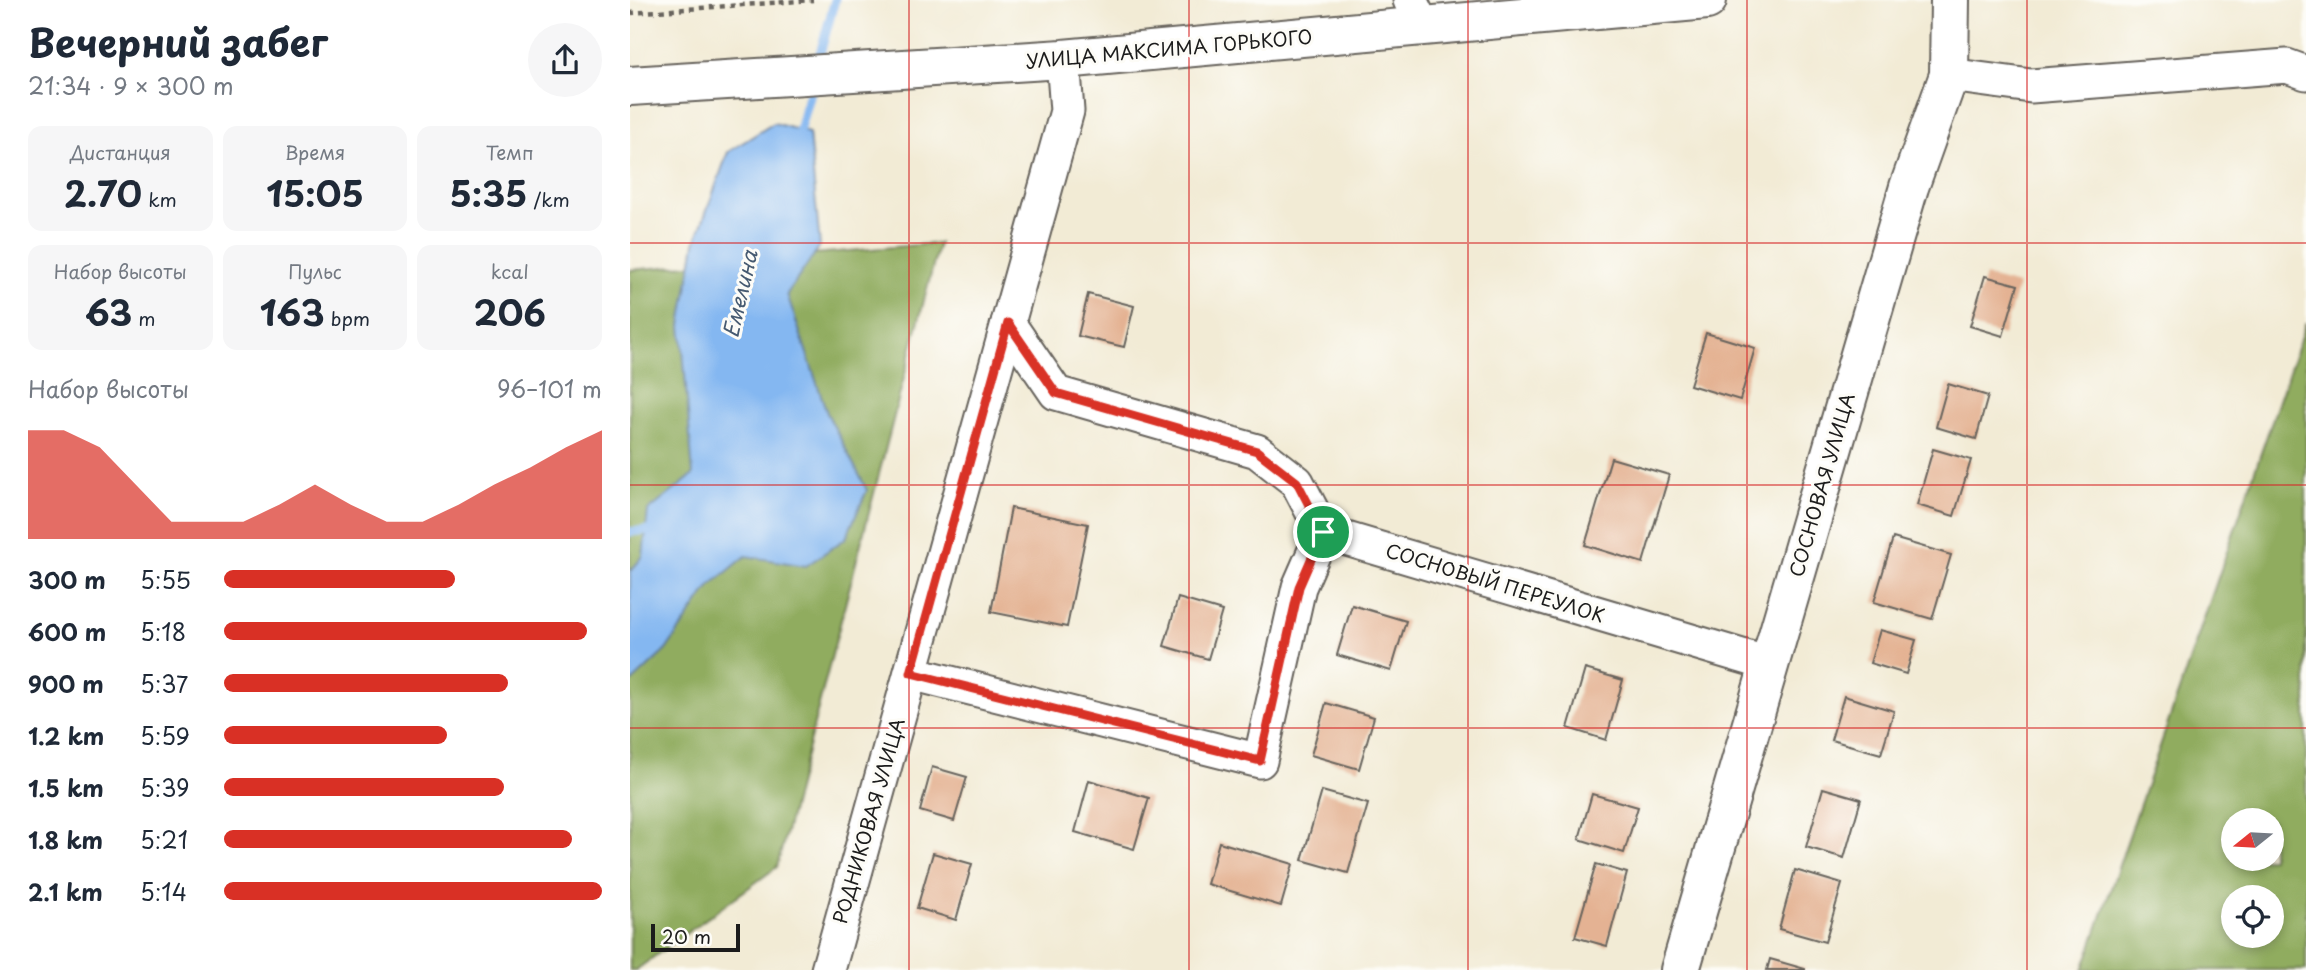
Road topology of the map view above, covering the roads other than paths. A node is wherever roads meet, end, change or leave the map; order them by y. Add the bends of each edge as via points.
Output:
1 (1707, 0) edge
2 (1950, 0) edge
3 (1416, 13) edge
4 (1063, 60) junction
5 (2306, 73) edge
6 (1950, 75) junction
7 (630, 86) edge
8 (1008, 323) junction
9 (1323, 532) junction
10 (1769, 664) junction
11 (911, 673) junction
12 (828, 970) edge
13 (1680, 970) edge

1 - 3 main road, УЛИЦА МАКСИМА ГОРЬКОГО
2 - 6 main road, СОСНОВАЯ УЛИЦА
3 - 4 main road, УЛИЦА МАКСИМА ГОРЬКОГО
4 - 7 main road, УЛИЦА МАКСИМА ГОРЬКОГО
4 - 8 street, РОДНИКОВАЯ УЛИЦА via 1067,111
5 - 6 street via 2287,66 2031,86
6 - 10 main road, СОСНОВАЯ УЛИЦА via 1909,187
8 - 9 street via 1056,393 1257,451 1297,482
8 - 11 street, РОДНИКОВАЯ УЛИЦА
9 - 10 street, СОСНОВЫЙ ПЕРЕУЛОК
9 - 11 street via 1299,587 1260,761
10 - 13 main road, СОСНОВАЯ УЛИЦА
11 - 12 street, РОДНИКОВАЯ УЛИЦА

